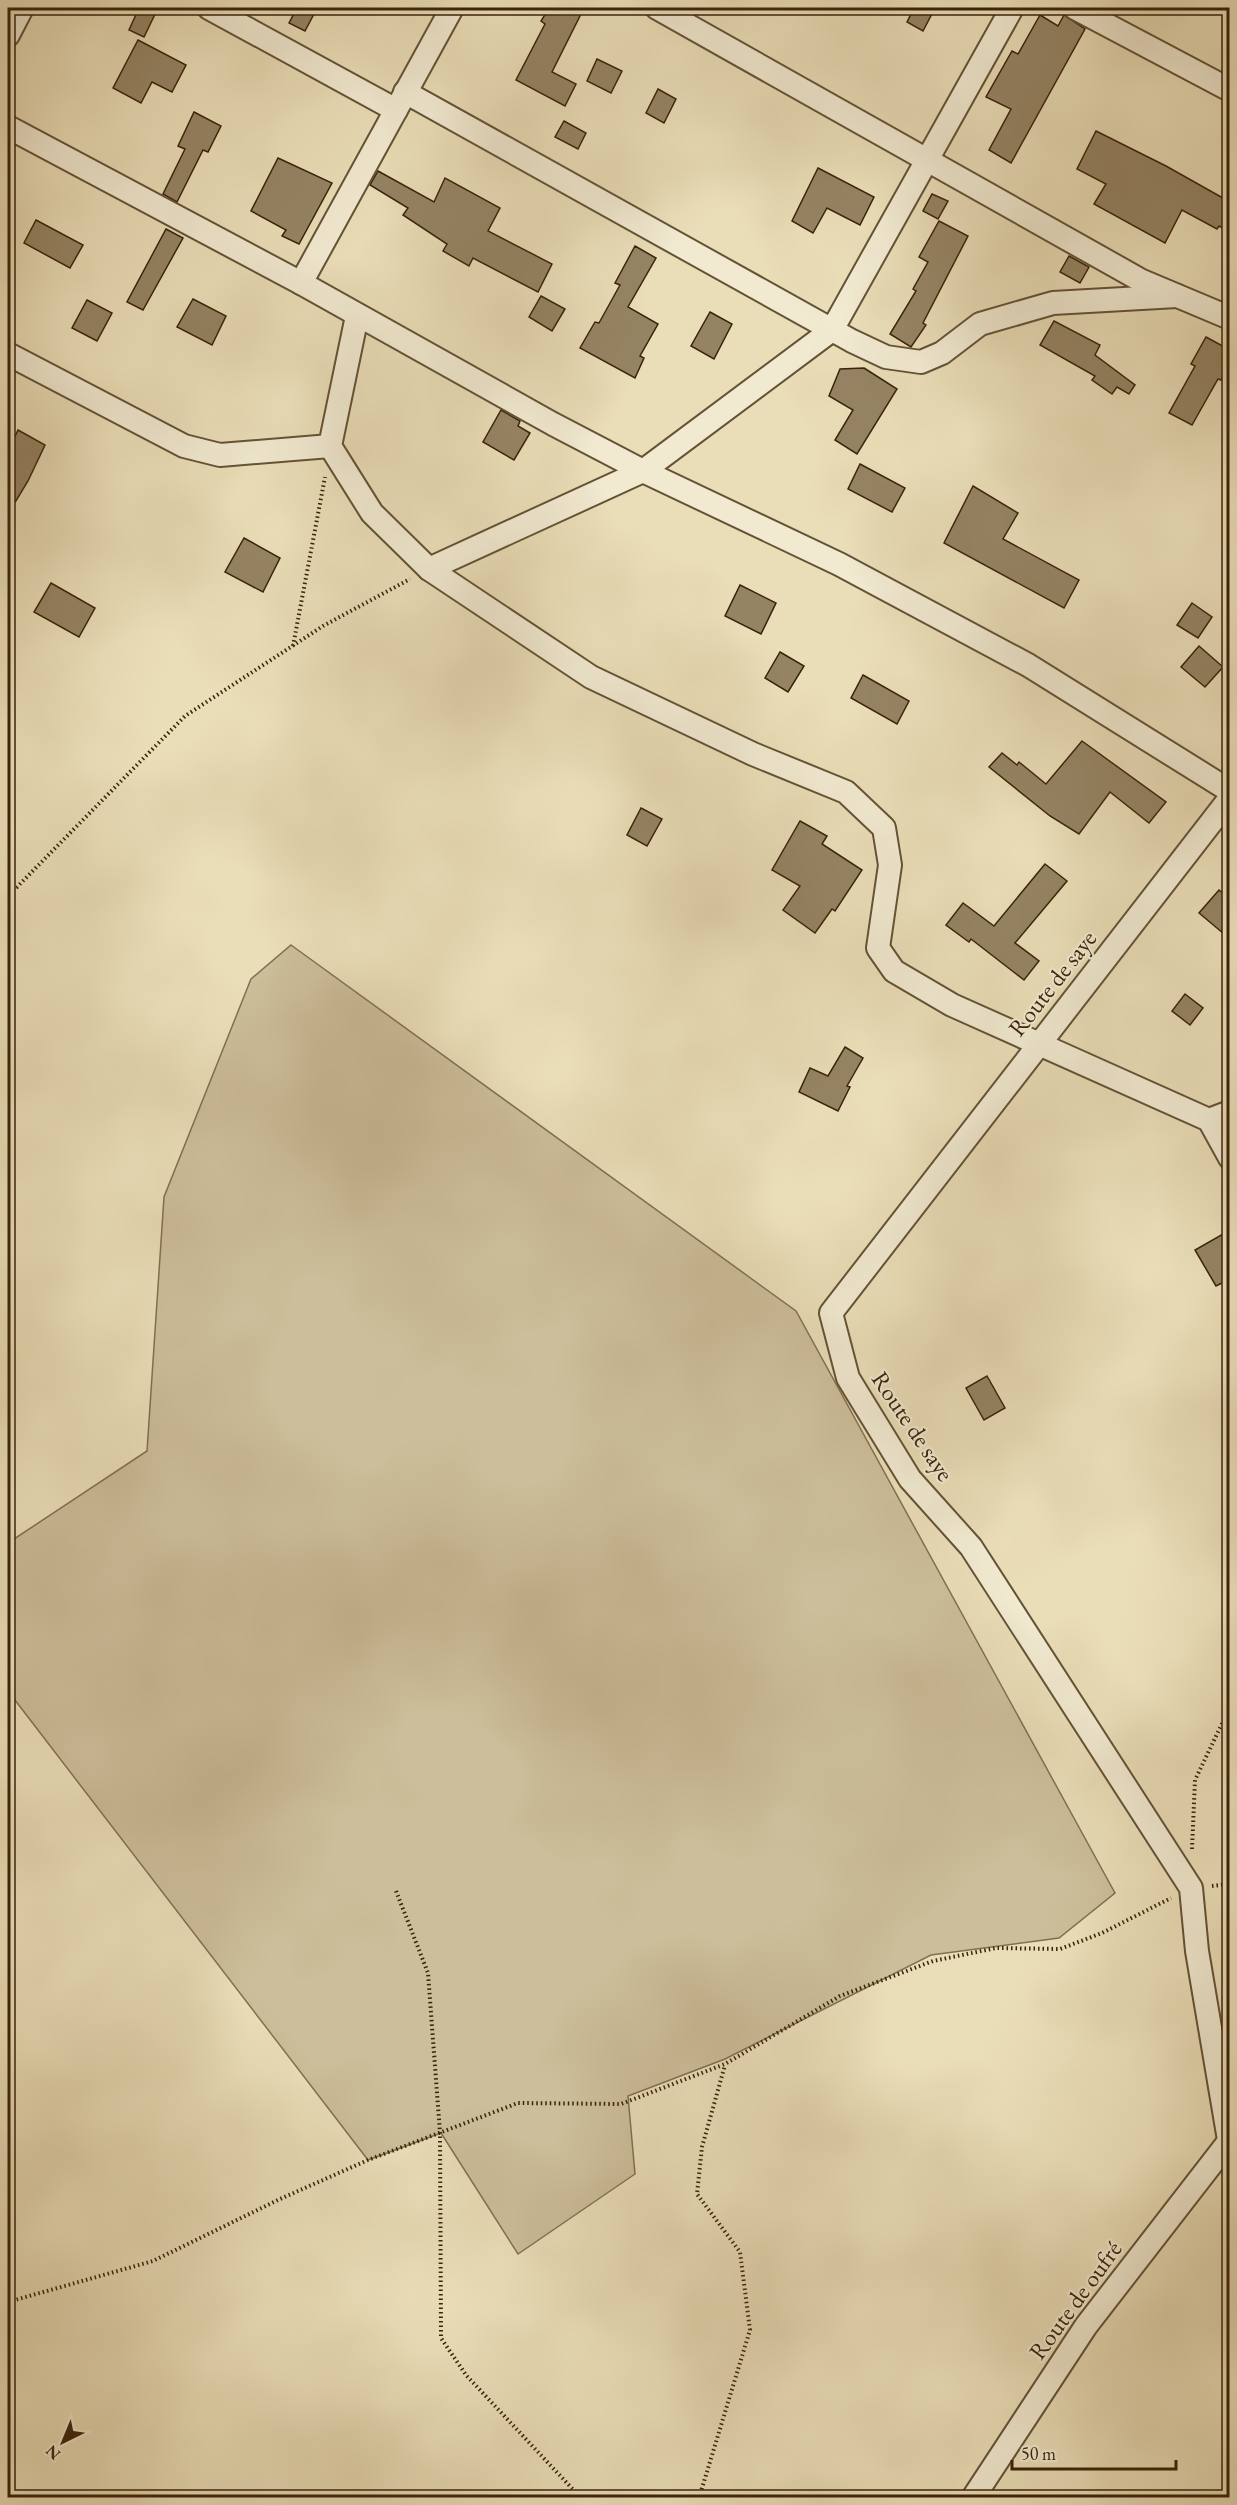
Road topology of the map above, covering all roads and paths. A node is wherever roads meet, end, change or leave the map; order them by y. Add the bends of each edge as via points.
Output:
1 (22, 8) edge
2 (209, 8) edge
3 (452, 8) edge
4 (657, 8) edge
5 (1012, 8) edge
6 (1075, 8) edge
7 (8, 35) edge
8 (1230, 90) edge
9 (401, 101) junction
10 (8, 127) edge
11 (928, 160) junction
12 (301, 283) junction
13 (1177, 296) junction
14 (357, 316) junction
15 (1230, 318) edge
16 (832, 330) junction
17 (8, 354) edge
18 (330, 446) junction
19 (643, 471) junction
20 (429, 569) junction
21 (293, 646) junction
22 (1230, 791) edge
23 (1230, 798) edge
24 (8, 891) edge
25 (1038, 1045) junction
26 (1219, 1116) edge
27 (1230, 1158) edge
28 (1230, 1707) edge
29 (1230, 1884) edge
30 (1191, 1888) junction
31 (396, 1891) dead end
32 (725, 2064) junction
33 (440, 2133) junction
34 (1229, 2140) edge
35 (8, 2302) edge
36 (581, 2498) edge
37 (699, 2498) edge
38 (973, 2498) edge

1 - 7 street
2 - 9 street
3 - 9 street
4 - 11 street
5 - 11 street
6 - 8 street
9 - 12 street
9 - 16 street
10 - 12 street
11 - 13 street via 1142,281
11 - 16 street
12 - 14 street
13 - 15 street
13 - 16 street via 1053,303 980,324 942,353 921,362 886,357
14 - 18 street
14 - 19 street
16 - 19 street
17 - 18 street via 184,446 220,455
18 - 20 street via 372,513
18 - 21 path
19 - 20 street
19 - 22 street via 839,564 1028,665
20 - 21 path
20 - 25 street via 591,677 753,754 846,792 884,828 890,865 878,948 894,971 952,1005
21 - 24 path via 185,716 17,887
23 - 25 street, Route de saye
25 - 26 street
25 - 30 street, Route de saye via 831,1313 848,1378 910,1479 971,1547
26 - 27 street
28 - 30 path via 1195,1780
29 - 30 path
30 - 32 path via 1102,1933 1060,1949 996,1948 933,1961 882,1980 840,1996
30 - 34 street, Route de saye via 1197,1951
31 - 33 path via 428,1973
32 - 33 path via 621,2104 518,2103
32 - 37 path via 702,2147 697,2194 740,2253 750,2330
33 - 35 path via 280,2199 153,2261
33 - 36 path via 441,2338 466,2375
34 - 38 street, Route de oufré via 1086,2326

